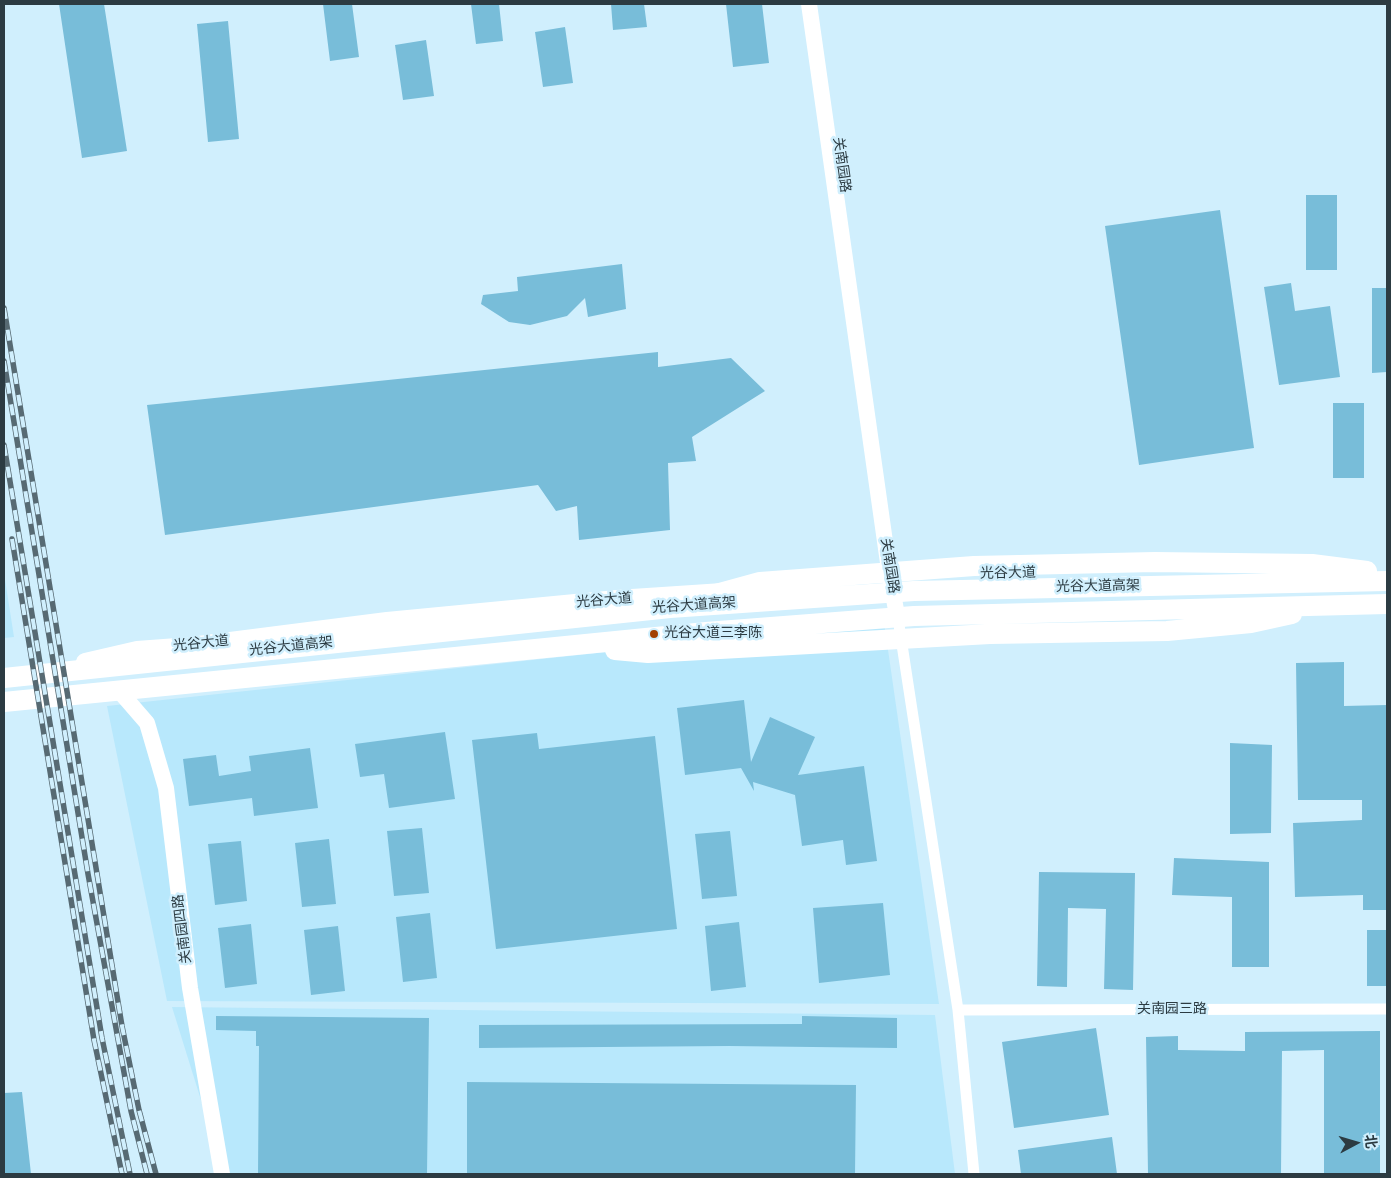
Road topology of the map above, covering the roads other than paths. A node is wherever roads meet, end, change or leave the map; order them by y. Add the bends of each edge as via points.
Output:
1 (809, 4) edge
2 (818, 4) edge
3 (1387, 573) edge
4 (895, 577) junction
5 (1387, 582) edge
6 (1387, 604) edge
7 (661, 608) junction
8 (896, 610) junction
9 (1306, 611) junction
10 (1387, 613) edge
11 (561, 646) junction
12 (4, 671) edge
13 (4, 678) edge
14 (122, 693) junction
15 (4, 702) edge
16 (4, 707) edge
17 (1387, 1009) edge
18 (958, 1010) junction
19 (222, 1174) edge
20 (974, 1174) edge

1 - 4 main road, 关南园路
2 - 4 main road, 关南园路
3 - 4 main road, 光谷大道 via 1135,571
3 - 7 highway via 1312,564 1155,562 974,566 760,582
4 - 8 main road, 关南园路
4 - 12 main road, 光谷大道 via 387,621 137,650 79,663
5 - 7 highway, 光谷大道高架 via 914,591
6 - 11 highway, 光谷大道高架 via 914,616
7 - 13 highway, 光谷大道高架
8 - 9 main road via 1130,608
8 - 14 main road via 394,660
8 - 18 street
9 - 10 main road
9 - 11 highway via 1251,623 1167,631 990,634 648,653
11 - 15 highway, 光谷大道高架
14 - 16 main road
14 - 19 main road, 关南园四路 via 147,723 166,788 190,988
17 - 18 street, 关南园三路
18 - 20 street

